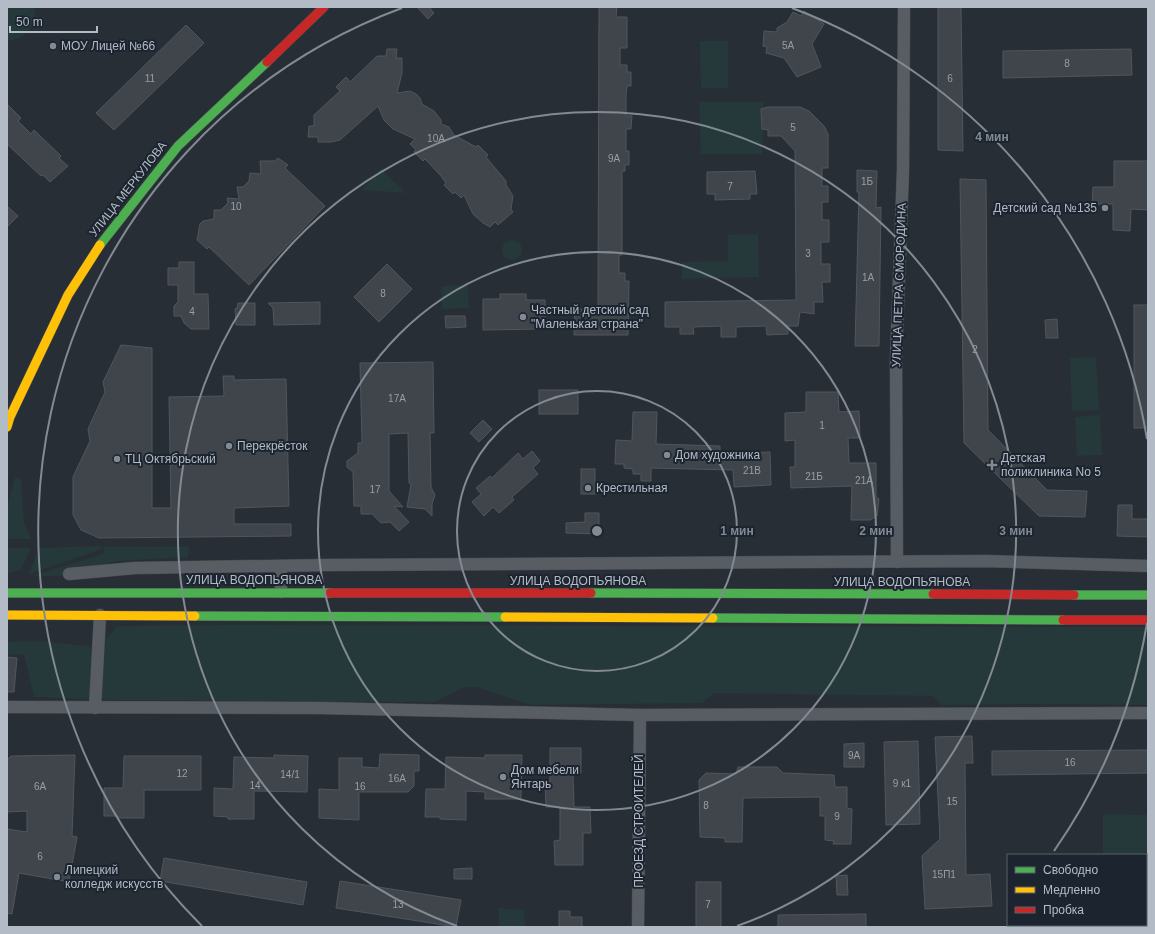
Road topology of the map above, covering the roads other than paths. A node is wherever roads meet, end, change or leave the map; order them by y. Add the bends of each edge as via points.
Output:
1 (324, 7) edge
2 (904, 7) edge
3 (7, 427) edge
4 (897, 562) junction
5 (281, 566) junction
6 (1148, 566) edge
7 (69, 574) dead end
8 (281, 592) junction
9 (7, 593) edge
10 (1148, 595) edge
11 (100, 615) junction
12 (7, 616) edge
13 (1148, 620) edge
14 (7, 707) edge
15 (95, 708) junction
16 (1148, 713) edge
17 (640, 715) junction
18 (638, 927) edge

1 - 3 main road, УЛИЦА МЕРКУЛОВА via 178,146 92,255 68,295
2 - 4 street, УЛИЦА ПЕТРА СМОРОДИНА via 903,166 896,368
4 - 5 street
4 - 6 street via 986,561
5 - 7 street via 135,568
5 - 8 street
8 - 9 main road, УЛИЦА ВОДОПЬЯНОВА
8 - 10 main road, УЛИЦА ВОДОПЬЯНОВА
11 - 12 main road
11 - 13 main road
11 - 15 street
14 - 15 street
15 - 17 street via 320,708
16 - 17 street
17 - 18 street, ПРОЕЗД СТРОИТЕЛЕЙ

